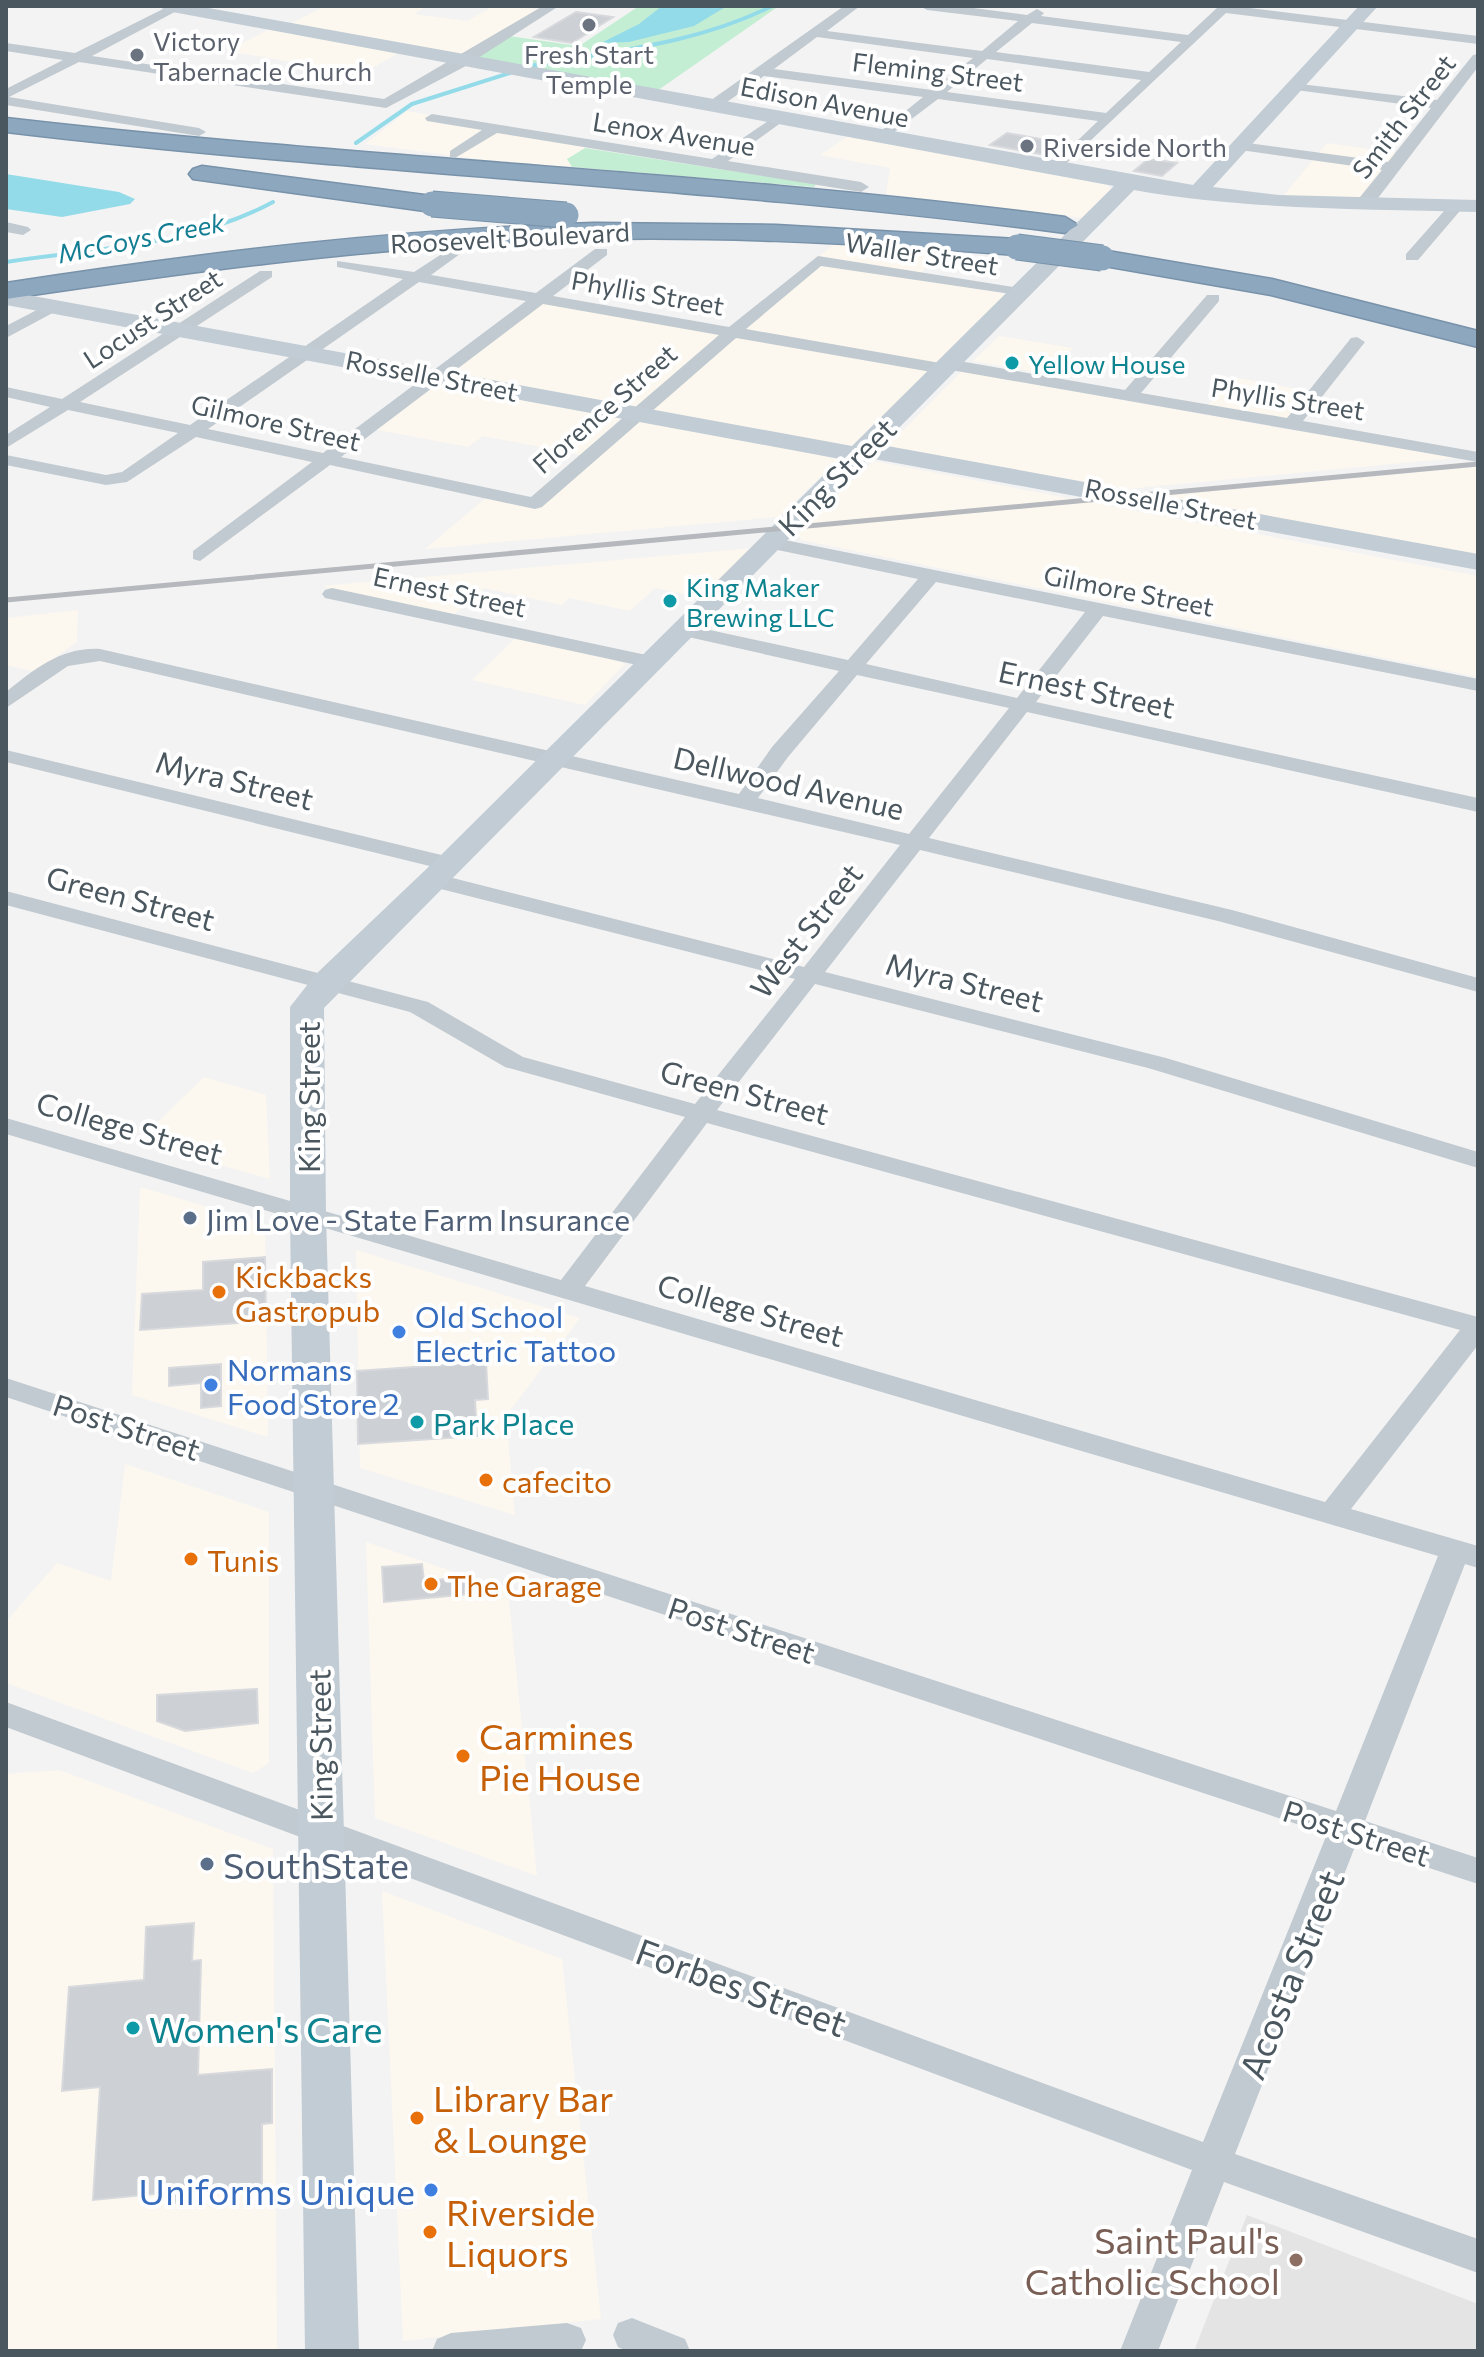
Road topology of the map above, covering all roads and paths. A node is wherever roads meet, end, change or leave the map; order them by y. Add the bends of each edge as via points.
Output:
1 (532, 6) edge
2 (853, 6) edge
3 (927, 6) edge
4 (1046, 6) edge
5 (1369, 6) edge
6 (174, 7) edge
7 (550, 7) edge
8 (1225, 7) edge
9 (1029, 19) junction
10 (1353, 24) junction
11 (814, 33) junction
12 (1191, 39) junction
13 (1478, 40) edge
14 (6, 47) edge
15 (984, 56) junction
16 (77, 58) junction
17 (1478, 58) edge
18 (465, 61) junction
19 (760, 71) junction
20 (1154, 77) junction
21 (1296, 86) junction
22 (6, 94) edge
23 (934, 95) junction
24 (6, 101) edge
25 (1441, 105) junction
26 (712, 106) junction
27 (6, 109) edge
28 (432, 118) dead end
29 (1110, 118) junction
30 (777, 119) junction
31 (6, 125) edge
32 (495, 128) junction
33 (199, 132) dead end
34 (881, 138) junction
35 (6, 141) edge
36 (1240, 146) junction
37 (6, 149) edge
38 (455, 154) dead end
39 (54, 156) dead end
40 (330, 157) junction
41 (127, 164) dead end
42 (714, 164) junction
43 (158, 167) junction
44 (1393, 167) junction
45 (1055, 170) junction
46 (1129, 183) junction
47 (855, 193) junction
48 (1196, 194) junction
49 (1367, 203) junction
50 (1457, 205) junction
51 (1478, 206) edge
52 (6, 227) edge
53 (23, 230) dead end
54 (1147, 239) dead end
55 (1106, 245) junction
56 (1017, 247) junction
57 (454, 251) dead end
58 (601, 252) dead end
59 (1412, 257) dead end
60 (818, 261) joint
61 (343, 264) dead end
62 (266, 274) dead end
63 (417, 277) junction
64 (6, 281) edge
65 (6, 291) edge
66 (1019, 293) junction
67 (45, 296) junction
68 (6, 298) edge
69 (1213, 298) dead end
70 (539, 299) junction
71 (1478, 317) edge
72 (183, 328) junction
73 (6, 333) edge
74 (731, 333) junction
75 (1478, 339) edge
76 (1357, 342) dead end
77 (309, 352) junction
78 (945, 367) junction
79 (436, 376) junction
80 (6, 392) edge
81 (1128, 397) junction
82 (67, 404) junction
83 (635, 413) junction
84 (1290, 426) junction
85 (195, 430) junction
86 (1478, 436) edge
87 (6, 443) edge
88 (860, 452) junction
89 (1472, 455) edge
90 (323, 459) junction
91 (6, 460) edge
92 (535, 503) joint
93 (770, 543) junction
94 (200, 555) dead end
95 (1478, 562) edge
96 (931, 576) junction
97 (332, 594) dead end
98 (1097, 610) junction
99 (682, 630) junction
100 (651, 662) junction
101 (851, 668) junction
102 (1478, 685) edge
103 (6, 702) edge
104 (1023, 704) junction
105 (6, 756) edge
106 (556, 757) junction
107 (744, 802) junction
108 (1478, 805) edge
109 (914, 842) junction
110 (441, 872) junction
111 (6, 898) edge
112 (811, 975) junction
113 (327, 982) junction
114 (1478, 985) edge
115 (702, 1112) junction
116 (6, 1126) edge
117 (1478, 1160) edge
118 (308, 1215) junction
119 (567, 1291) junction
120 (1478, 1326) edge
121 (6, 1387) edge
122 (313, 1487) junction
123 (1334, 1514) junction
124 (1466, 1554) edge
125 (6, 1714) edge
126 (1347, 1830) junction
127 (320, 1832) junction
128 (1478, 1871) edge
129 (1215, 2161) junction
130 (1478, 2256) edge
131 (632, 2335) dead end
132 (567, 2340) dead end
133 (332, 2351) edge
134 (451, 2351) edge
135 (671, 2351) edge
136 (1139, 2351) edge

1 - 7 street
2 - 11 street
3 - 9 street
4 - 9 street
5 - 10 main road
6 - 16 street
6 - 18 main road, Edison Avenue
7 - 18 street
8 - 10 street
8 - 12 street
9 - 12 street
9 - 15 street
10 - 13 street
10 - 21 main road
11 - 15 street
11 - 19 street
12 - 20 street
14 - 16 street
15 - 20 street
15 - 23 street
16 - 18 street via 386,104
16 - 22 street
17 - 25 street, Smith Street via 1458,93
18 - 26 main road, Edison Avenue
19 - 23 street, Fleming Street
19 - 26 street
20 - 29 street
21 - 25 street
21 - 36 main road
23 - 29 street, Fleming Street
23 - 34 street
24 - 33 street
25 - 44 street, Smith Street
26 - 30 main road, Edison Avenue
27 - 40 highway via 155,136
28 - 32 street, Lenox Avenue
29 - 45 street
30 - 34 main road, Edison Avenue
30 - 42 street
31 - 40 highway
32 - 38 street
32 - 42 street, Lenox Avenue
34 - 45 main road, Edison Avenue
35 - 43 highway
36 - 44 street
36 - 48 main road
37 - 39 highway
40 - 47 highway
41 - 43 highway
42 - 47 street, Lenox Avenue
43 - 56 highway, bridge via 432,204
44 - 49 street, Smith Street
45 - 46 main road, Edison Avenue
46 - 48 main road, Edison Avenue
46 - 66 main road, King Street
47 - 55 highway via 1065,225
47 - 64 highway, Roosevelt Boulevard via 523,206
48 - 49 main road, Edison Avenue
49 - 50 main road, Edison Avenue
50 - 51 main road, Edison Avenue
50 - 59 street
52 - 53 street
54 - 71 highway
55 - 56 highway, bridge
55 - 75 highway
56 - 67 highway, Roosevelt Boulevard via 795,233 537,233 317,250
57 - 63 street
58 - 70 street
60 - 66 street, Waller Street
60 - 74 street, Florence Street
61 - 63 street, Phyllis Street
62 - 72 street, Locust Street
63 - 70 street, Phyllis Street
63 - 77 street
65 - 67 highway, Roosevelt Boulevard
66 - 78 main road, King Street
67 - 68 main road, Rosselle Street
67 - 72 main road, Rosselle Street
67 - 73 street
69 - 81 street
70 - 74 street, Phyllis Street
70 - 79 street
72 - 77 main road, Rosselle Street
72 - 82 street, Locust Street
74 - 78 street, Phyllis Street
74 - 83 street, Florence Street
76 - 84 street
77 - 79 main road, Rosselle Street
77 - 85 street
78 - 81 street, Phyllis Street
78 - 88 main road, King Street
79 - 83 main road, Rosselle Street
79 - 90 street
80 - 82 street, Gilmore Street
81 - 84 street, Phyllis Street
82 - 85 street, Gilmore Street
82 - 87 street, Locust Street
83 - 88 main road, Rosselle Street
83 - 92 street, Florence Street
84 - 89 street, Phyllis Street
85 - 90 street, Gilmore Street
85 - 91 street via 127,477 106,480
86 - 89 street
88 - 93 main road, King Street
88 - 95 main road, Rosselle Street
90 - 92 street, Gilmore Street
90 - 94 street
93 - 96 street, Gilmore Street
93 - 99 main road, King Street
96 - 98 street, Gilmore Street
96 - 101 street
97 - 100 street, Ernest Street
98 - 102 street, Gilmore Street
98 - 104 street, West Street
99 - 100 main road, King Street
99 - 101 street, Ernest Street
100 - 106 main road, King Street
101 - 104 street, Ernest Street
101 - 107 street
103 - 106 street, Dellwood Avenue via 64,658 83,652
104 - 108 street, Ernest Street
104 - 109 street, West Street
105 - 110 street, Myra Street
106 - 107 street, Dellwood Avenue
106 - 110 main road, King Street
107 - 109 street, Dellwood Avenue
109 - 112 street, West Street
109 - 114 street, Dellwood Avenue via 1255,922
110 - 112 street, Myra Street
110 - 113 main road, King Street
111 - 113 street, Green Street
112 - 115 street, West Street
112 - 117 street, Myra Street via 1157,1063
113 - 115 street, Green Street via 419,1007 514,1062
113 - 118 main road, King Street via 307,1007 305,1024
115 - 119 street, West Street
115 - 120 street, Green Street
116 - 118 street, College Street
118 - 119 street, College Street
118 - 122 main road, King Street
119 - 123 street, College Street
120 - 123 street
121 - 122 street, Post Street
122 - 126 street, Post Street
122 - 127 main road, King Street
123 - 124 street, College Street
124 - 126 street, Acosta Street
125 - 127 street, Forbes Street
126 - 128 street, Post Street
126 - 129 street, Acosta Street
127 - 129 street, Forbes Street
127 - 133 main road, King Street
129 - 130 street, Forbes Street
129 - 136 street, Acosta Street
131 - 135 street
132 - 134 street

